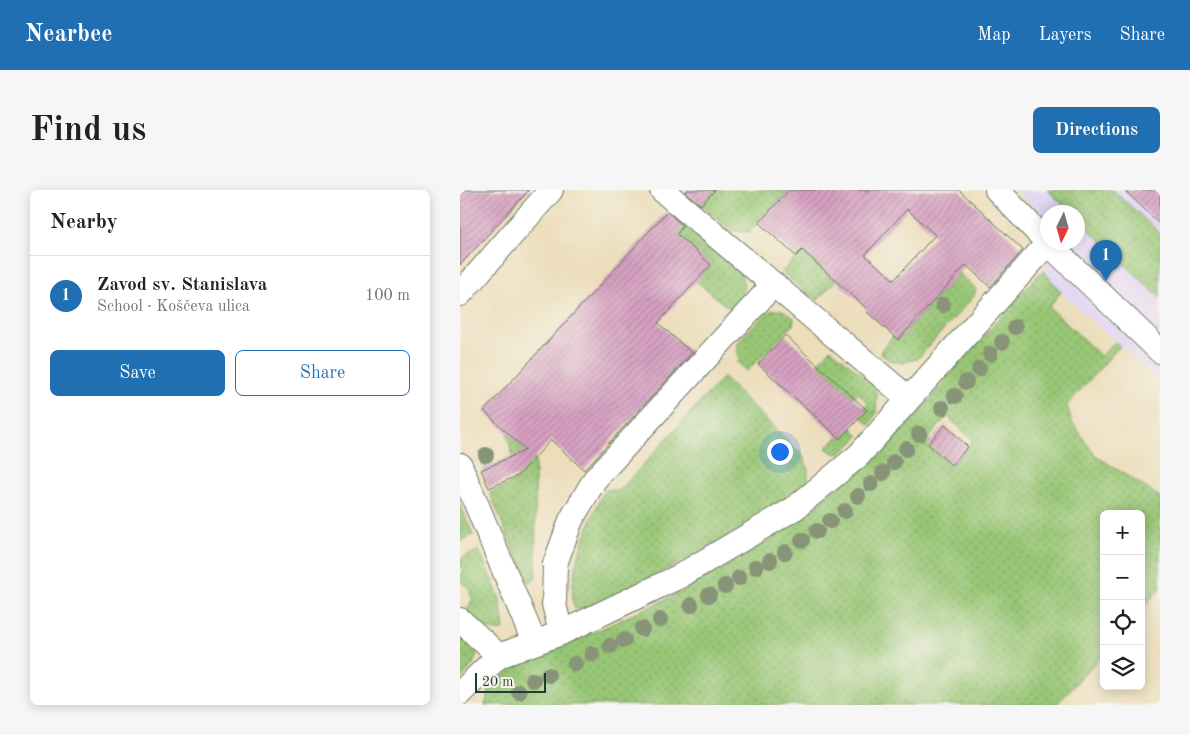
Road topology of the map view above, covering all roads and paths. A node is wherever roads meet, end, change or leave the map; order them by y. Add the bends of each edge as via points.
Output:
1 (551, 190) edge
2 (662, 190) edge
3 (997, 190) edge
4 (1040, 235) edge
5 (1042, 250) edge
6 (1055, 250) edge
7 (774, 284) junction
8 (460, 294) edge
9 (1160, 350) edge
10 (908, 399) junction
11 (460, 465) edge
12 (460, 620) edge
13 (561, 632) junction
14 (534, 642) junction
15 (500, 656) junction
16 (466, 687) edge
17 (476, 705) edge

1 - 8 street
2 - 7 street
3 - 4 street
5 - 10 street
6 - 9 street
7 - 10 street
7 - 13 street via 595,478 571,520 555,564 554,604
10 - 13 street via 859,455 795,508 678,577
11 - 14 street
12 - 15 street
13 - 14 street
14 - 15 street
15 - 16 street
16 - 17 street

